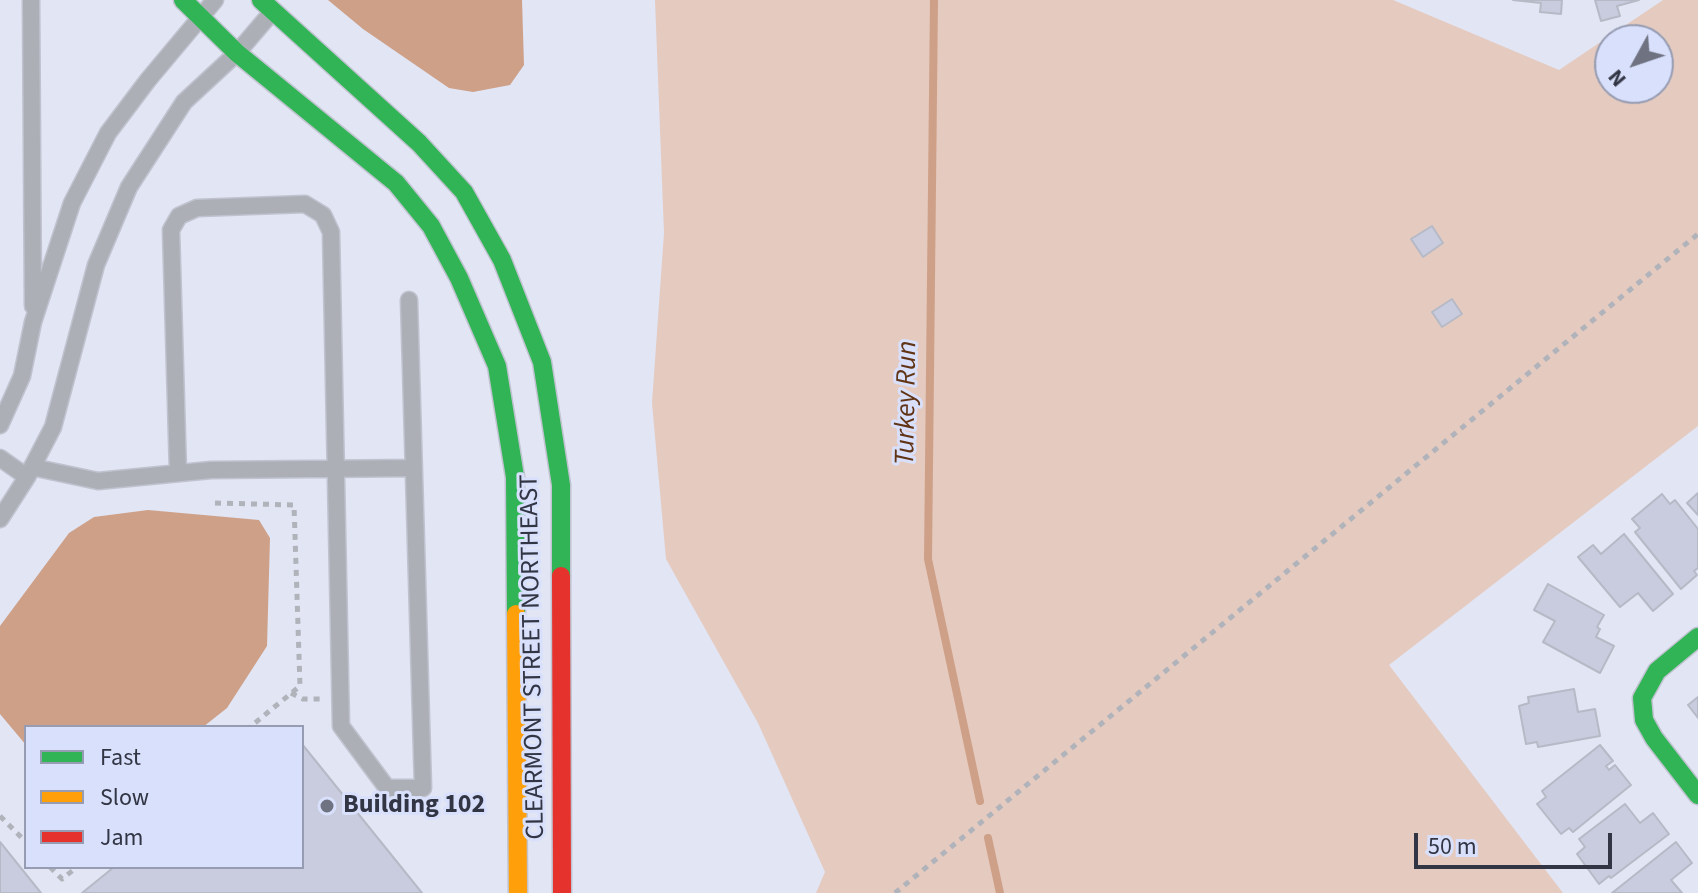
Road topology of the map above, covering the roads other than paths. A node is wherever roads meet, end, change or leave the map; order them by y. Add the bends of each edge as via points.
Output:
1 (31, 0) edge
2 (183, 0) edge
3 (215, 0) edge
4 (267, 5) edge
5 (199, 17) junction
6 (237, 53) junction
7 (409, 300) dead end
8 (33, 322) junction
9 (0, 425) edge
10 (0, 458) edge
11 (414, 468) junction
12 (336, 470) junction
13 (30, 472) junction
14 (178, 472) junction
15 (0, 519) edge
16 (1698, 637) edge
17 (1698, 795) edge
18 (518, 893) edge
19 (562, 893) edge

1 - 8 lane
2 - 5 street, CLEARMONT STREET NORTHEAST
3 - 5 lane
4 - 6 lane
4 - 19 street, CLEARMONT STREET NORTHEAST via 419,143 464,192 502,260 542,362 561,485
5 - 6 street, CLEARMONT STREET NORTHEAST
5 - 8 lane via 108,133 72,203
6 - 13 lane via 184,102 129,187 96,265 53,427
6 - 18 street, CLEARMONT STREET NORTHEAST via 396,183 431,226 497,366 515,477
7 - 11 lane
8 - 9 lane via 22,376
10 - 13 lane
11 - 12 lane
11 - 12 lane via 423,788 387,788 341,726
12 - 14 lane
12 - 14 lane via 331,232 323,215 305,204 197,208 179,216 171,230
13 - 14 lane via 98,481
13 - 15 lane
16 - 17 street via 1657,671 1642,698 1644,720 1654,738

